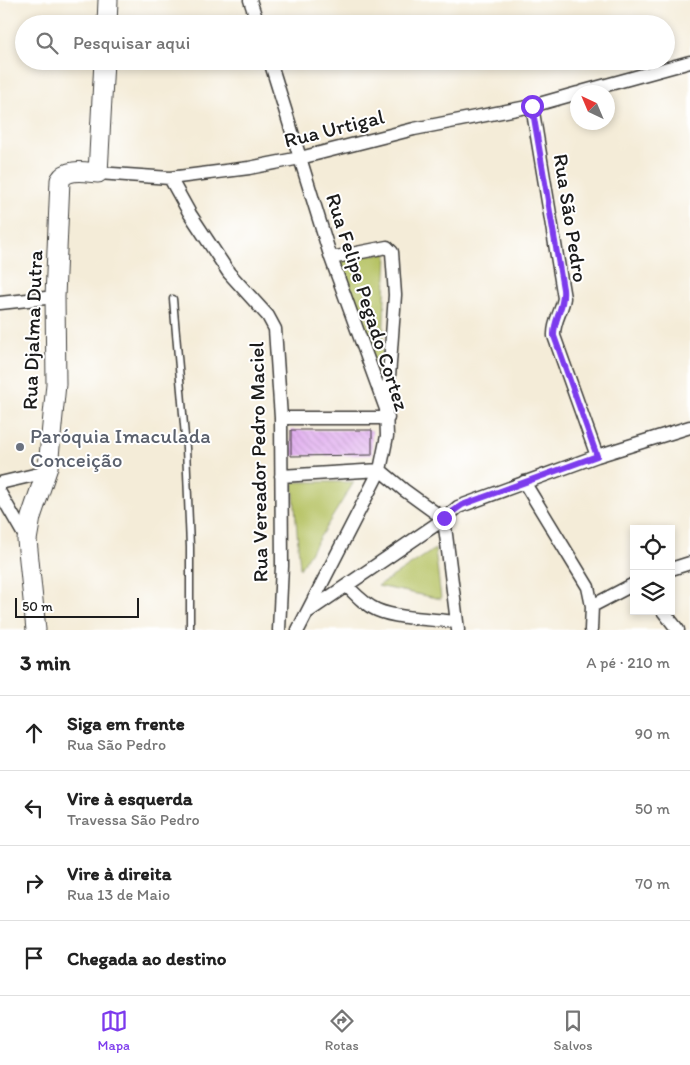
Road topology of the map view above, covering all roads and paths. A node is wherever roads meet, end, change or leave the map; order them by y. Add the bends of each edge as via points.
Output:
1 (108, 0) edge
2 (250, 0) edge
3 (107, 15) edge
4 (255, 15) edge
5 (690, 62) edge
6 (675, 66) edge
7 (104, 70) edge
8 (273, 70) edge
9 (661, 70) edge
10 (608, 85) edge
11 (570, 95) edge
12 (532, 106) junction
13 (300, 158) junction
14 (98, 173) junction
15 (170, 178) junction
16 (331, 258) junction
17 (55, 297) junction
18 (173, 299) dead end
19 (0, 304) edge
20 (387, 413) junction
21 (281, 418) junction
22 (690, 427) edge
23 (597, 456) junction
24 (380, 470) junction
25 (46, 472) junction
26 (281, 476) junction
27 (524, 482) junction
28 (0, 483) edge
29 (0, 493) edge
30 (444, 518) junction
31 (27, 540) junction
32 (690, 563) edge
33 (675, 568) edge
34 (347, 586) junction
35 (630, 586) edge
36 (592, 606) junction
37 (307, 612) junction
38 (666, 615) edge
39 (458, 626) edge
40 (36, 630) edge
41 (190, 630) edge
42 (279, 630) edge
43 (298, 630) edge
44 (591, 630) edge
45 (678, 630) edge

1 - 3 main road
2 - 4 street
5 - 6 street, Rua Urtigal
7 - 14 main road
8 - 13 street, Rua Felipe Pegado Cortez
9 - 10 street, Rua Urtigal
11 - 12 street, Rua Urtigal
12 - 13 street, Rua Urtigal via 414,129
12 - 23 street, Rua São Pedro via 563,289 564,303 554,326 554,336
13 - 15 street, Rua Urtigal
13 - 16 street, Rua Felipe Pegado Cortez
14 - 15 street, Rua Urtigal
14 - 17 main road, Rua Djalma Dutra via 68,172 60,180
15 - 21 street, Rua Vereador Pedro Maciel via 229,273 272,322
16 - 20 street, Rua Felipe Pegado Cortez
16 - 20 street via 384,247 392,252 395,295
17 - 19 street
17 - 25 main road, Rua Djalma Dutra via 56,384
18 - 41 lane via 186,448
20 - 21 street
20 - 24 street, Rua Felipe Pegado Cortez
21 - 26 street, Rua Vereador Pedro Maciel
22 - 23 street
23 - 27 street
24 - 26 street
24 - 30 street
24 - 37 street, Rua Felipe Pegado Cortez
25 - 28 street
25 - 31 main road, Rua Djalma Dutra
26 - 42 street, Rua Vereador Pedro Maciel
27 - 30 street via 458,507
27 - 36 street via 588,587
29 - 31 street
30 - 34 street
30 - 39 street
31 - 40 main road, Rua Djalma Dutra
32 - 33 street
34 - 37 street
34 - 39 street via 376,610
35 - 36 street
36 - 44 street
37 - 43 street, Rua Felipe Pegado Cortez
38 - 45 street

